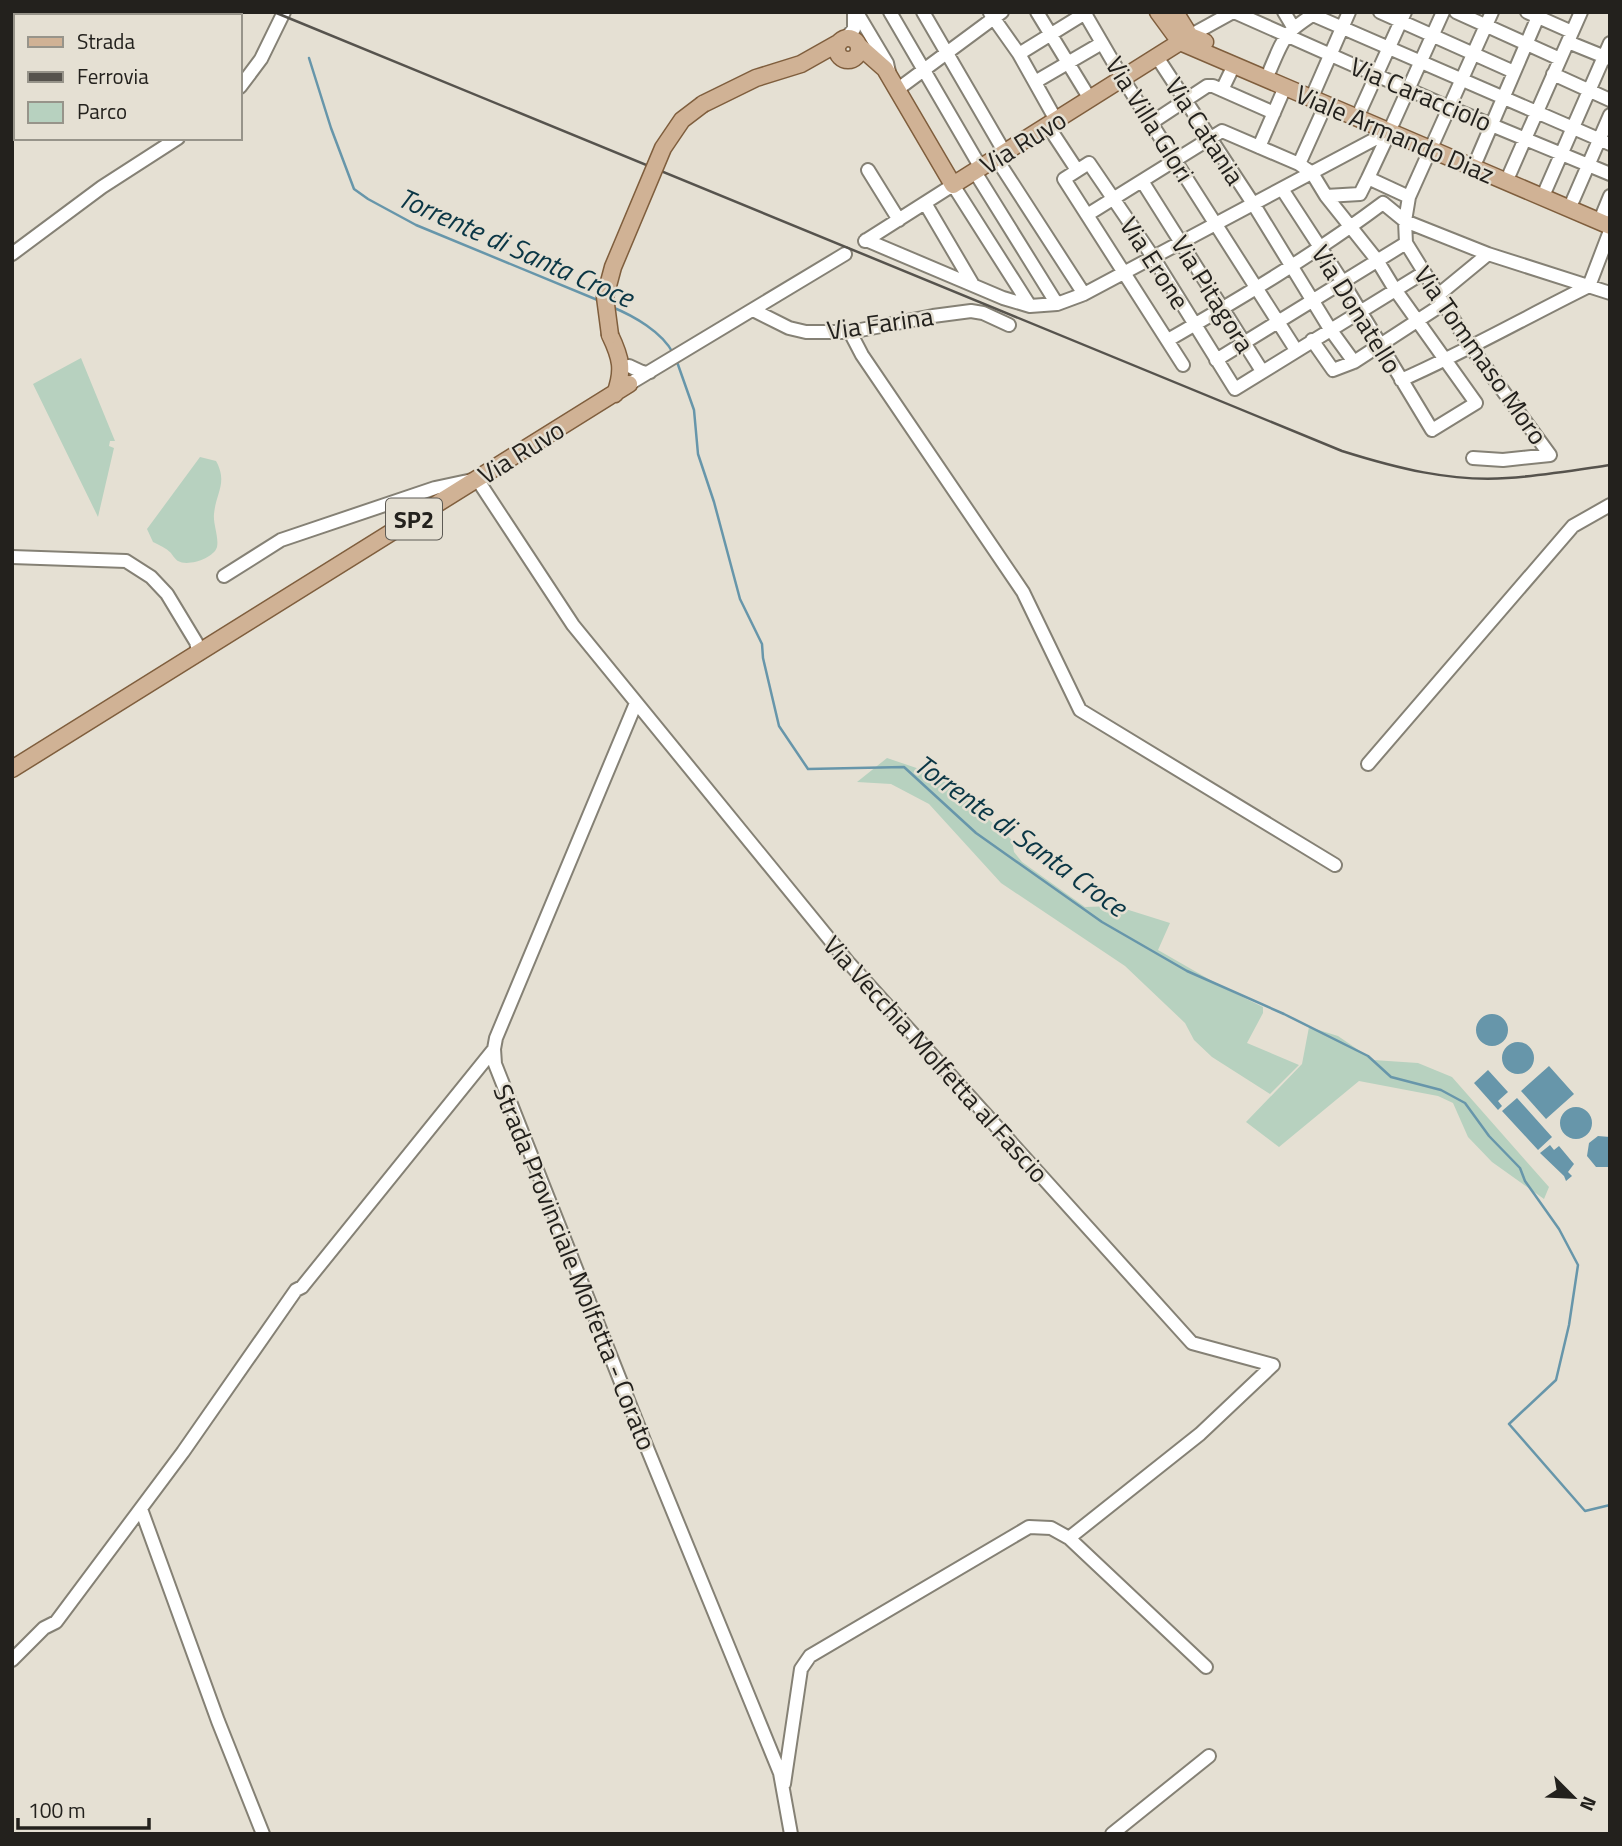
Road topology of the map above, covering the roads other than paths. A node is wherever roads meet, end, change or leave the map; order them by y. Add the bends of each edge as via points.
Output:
1 (284, 12) edge
2 (890, 12) edge
3 (923, 12) edge
4 (1158, 12) edge
5 (1175, 12) edge
6 (1233, 12) edge
7 (1284, 12) edge
8 (1349, 12) edge
9 (1380, 12) edge
10 (1443, 12) edge
11 (1456, 12) edge
12 (1581, 12) edge
13 (1086, 13) edge
14 (1315, 13) edge
15 (856, 14) edge
16 (995, 14) edge
17 (1041, 14) edge
18 (1535, 14) edge
19 (1403, 17) edge
20 (1489, 18) edge
21 (1342, 27) junction
22 (1289, 31) junction
23 (1051, 34) junction
24 (1433, 35) junction
25 (1570, 37) junction
26 (1185, 39) junction
27 (1102, 43) junction
28 (1527, 43) junction
29 (1610, 43) edge
30 (1389, 48) junction
31 (850, 49) junction
32 (947, 53) junction
33 (1019, 54) junction
34 (1473, 54) junction
35 (1330, 55) junction
36 (1157, 57) junction
37 (1607, 58) edge
38 (1560, 59) junction
39 (1068, 62) junction
40 (1421, 62) junction
41 (1234, 65) junction
42 (924, 70) junction
43 (1270, 70) junction
44 (1514, 72) junction
45 (1376, 75) junction
46 (1553, 75) junction
47 (890, 78) junction
48 (1123, 79) junction
49 (1462, 79) junction
50 (1035, 82) junction
51 (242, 84) edge
52 (1285, 86) junction
53 (1408, 89) junction
54 (1222, 90) junction
55 (1315, 90) junction
56 (1590, 91) junction
57 (1503, 96) junction
58 (1090, 99) junction
59 (1185, 100) junction
60 (1610, 100) edge
61 (1326, 104) junction
62 (1448, 107) junction
63 (1361, 109) junction
64 (1537, 111) junction
65 (1274, 113) junction
66 (1610, 115) edge
67 (1052, 123) junction
68 (1151, 123) junction
69 (1491, 125) junction
70 (1391, 127) junction
71 (1573, 127) junction
72 (1210, 139) junction
73 (1525, 139) junction
74 (175, 140) edge
75 (1605, 142) edge
76 (1432, 145) junction
77 (1259, 147) junction
78 (1562, 154) junction
79 (1001, 155) junction
80 (1477, 159) junction
81 (1175, 160) junction
82 (1299, 164) junction
83 (1588, 166) junction
84 (868, 170) dead end
85 (978, 170) junction
86 (1077, 170) junction
87 (1311, 173) junction
88 (1510, 173) junction
89 (1610, 174) edge
90 (1368, 178) junction
91 (1142, 181) junction
92 (954, 185) junction
93 (1546, 188) junction
94 (1282, 189) junction
95 (1326, 196) junction
96 (1610, 196) edge
97 (1409, 197) junction
98 (1113, 200) junction
99 (1573, 200) junction
100 (925, 204) junction
101 (1254, 205) junction
102 (1087, 215) junction
103 (1608, 218) edge
104 (899, 220) junction
105 (1405, 221) junction
106 (1217, 224) junction
107 (1350, 227) junction
108 (1610, 231) edge
109 (1181, 242) junction
110 (1406, 243) junction
111 (1319, 247) junction
112 (12, 254) edge
113 (845, 254) dead end
114 (1488, 254) junction
115 (1153, 257) junction
116 (1377, 260) junction
117 (1290, 266) junction
118 (1124, 272) junction
119 (1423, 273) junction
120 (1342, 281) junction
121 (972, 284) junction
122 (1589, 286) junction
123 (1256, 288) junction
124 (1394, 288) junction
125 (1610, 293) edge
126 (1084, 294) junction
127 (1312, 300) junction
128 (1440, 300) junction
129 (1057, 304) junction
130 (1030, 306) junction
131 (1222, 308) junction
132 (753, 310) junction
133 (1359, 311) junction
134 (1277, 321) junction
135 (1418, 322) junction
136 (1009, 325) dead end
137 (1194, 325) junction
138 (1330, 329) junction
139 (850, 332) junction
140 (1167, 340) junction
141 (1312, 340) junction
142 (1243, 343) junction
143 (1379, 345) junction
144 (1470, 346) junction
145 (1296, 350) junction
146 (1216, 360) junction
147 (1448, 360) junction
148 (1354, 362) junction
149 (1183, 365) dead end
150 (1262, 371) junction
151 (627, 374) junction
152 (1402, 380) junction
153 (1473, 458) dead end
154 (477, 480) junction
155 (1610, 505) edge
156 (12, 557) edge
157 (224, 576) dead end
158 (199, 654) junction
159 (636, 704) junction
160 (1368, 764) dead end
161 (12, 769) edge
162 (1335, 865) dead end
163 (494, 1049) junction
164 (141, 1509) junction
165 (1069, 1538) junction
166 (12, 1661) edge
167 (1206, 1667) dead end
168 (1209, 1756) dead end
169 (784, 1789) junction
170 (263, 1834) edge
171 (791, 1834) edge
172 (1112, 1834) edge

1 - 51 street via 261,59
2 - 42 street
3 - 32 street
4 - 26 main road
5 - 26 main road
6 - 22 street, Via Caracciolo
6 - 26 street
7 - 22 street
8 - 21 street
9 - 19 street
10 - 24 street
11 - 20 street
12 - 25 street
13 - 23 street
13 - 27 street, Via Villa Glori
14 - 21 street
14 - 22 street
15 - 31 street via 861,31
15 - 47 street via 887,63
16 - 32 street
16 - 33 street
17 - 23 street
18 - 25 street
18 - 28 street
19 - 24 street
19 - 30 street
20 - 28 street
20 - 34 street, Via Tommaso Moro
21 - 30 street
21 - 35 street
22 - 35 street, Via Caracciolo
22 - 43 street
23 - 33 street
23 - 39 street
24 - 34 street
24 - 40 street
25 - 37 street
25 - 38 street
26 - 36 main road, Via Ruvo
26 - 41 main road, Viale Armando Diaz
26 - 43 main road
27 - 39 street
27 - 48 street, Via Villa Glori
28 - 38 street
28 - 44 street
29 - 37 street
30 - 40 street
30 - 45 street
31 - 47 main road
31 - 151 main road, bridge via 756,78 703,104 682,120 663,148 605,297 613,342
32 - 42 street
32 - 79 street
33 - 50 street
34 - 44 street
34 - 49 street, Via Tommaso Moro
35 - 45 street, Via Caracciolo
35 - 55 street
36 - 48 main road, Via Ruvo
36 - 59 street, Via Catania
37 - 56 street
38 - 46 street
39 - 50 street
39 - 58 street
40 - 49 street
40 - 53 street
41 - 52 main road, Viale Armando Diaz
41 - 54 street
42 - 47 street
42 - 85 street
43 - 55 main road
44 - 57 street
45 - 53 street, Via Caracciolo
45 - 63 street
46 - 56 street
46 - 64 street
47 - 92 main road
48 - 58 main road, Via Ruvo
48 - 68 street, Via Villa Glori
49 - 57 street
49 - 62 street, Via Tommaso Moro
50 - 67 street
52 - 61 main road, Viale Armando Diaz
52 - 65 street
53 - 62 street, Via Caracciolo
53 - 70 street
54 - 59 street via 1207,86
54 - 65 street
55 - 63 main road
56 - 60 street
56 - 71 street
57 - 64 street
57 - 69 street
58 - 67 main road, Via Ruvo
59 - 68 street
59 - 72 street, Via Catania
61 - 70 main road, Viale Armando Diaz
61 - 82 street
62 - 69 street, Via Caracciolo
62 - 76 street, Via Tommaso Moro
63 - 70 main road
64 - 71 street
64 - 73 street
65 - 77 street
66 - 75 street
67 - 79 main road, Via Ruvo
67 - 86 street
68 - 81 street, Via Villa Glori
69 - 73 street, Via Caracciolo
69 - 80 street
70 - 76 main road
70 - 87 street
70 - 90 street
71 - 75 street
71 - 78 street
72 - 77 street via 1222,131
72 - 81 street
72 - 101 street, Via Catania
73 - 78 street, Via Caracciolo
73 - 88 street
74 - 112 street
75 - 83 street
76 - 80 main road
76 - 97 street, Via Tommaso Moro
76 - 103 main road, Viale Armando Diaz
77 - 82 street
78 - 83 street, Via Caracciolo
78 - 93 street
79 - 85 main road, Via Ruvo
79 - 126 street
80 - 88 main road
81 - 91 street
81 - 106 street, Via Villa Glori
82 - 87 street
83 - 89 street, Via Caracciolo
83 - 99 street
84 - 104 street
85 - 92 main road, Via Ruvo
85 - 129 street
86 - 98 street, Via Erone via 1089,163
86 - 102 street via 1064,179
87 - 94 street
87 - 95 street
88 - 93 main road
90 - 95 street via 1360,194
90 - 97 street
91 - 98 street
91 - 109 street, Via Pitagora
92 - 100 street, Via Ruvo
92 - 130 street
93 - 99 main road
94 - 101 street
94 - 111 street, Via Donatello
95 - 107 street
96 - 103 street
97 - 105 street, Via Tommaso Moro
98 - 102 street
98 - 115 street, Via Erone
99 - 103 main road
100 - 104 street, Via Ruvo
100 - 121 street
101 - 106 street
101 - 117 street, Via Catania
102 - 118 street
104 - 121 street, Via Ruvo via 865,241
105 - 107 street via 1383,203
105 - 110 street, Via Tommaso Moro
105 - 114 street
106 - 109 street
106 - 123 street, Via Villa Glori
107 - 111 street
107 - 116 street
108 - 122 street
109 - 115 street
109 - 131 street, Via Pitagora
110 - 116 street
110 - 119 street, Via Tommaso Moro
111 - 117 street
111 - 120 street, Via Donatello
113 - 132 street, Via Ruvo
114 - 122 street
114 - 128 street
115 - 118 street
115 - 137 street, Via Erone
116 - 120 street
116 - 124 street
117 - 123 street
117 - 127 street, Via Catania
118 - 126 street
118 - 140 street
119 - 124 street
119 - 128 street, Via Tommaso Moro
120 - 127 street
120 - 133 street, Via Donatello
121 - 130 street
122 - 125 street
122 - 144 street
123 - 131 street
123 - 134 street, Via Villa Glori
124 - 133 street
124 - 135 street
126 - 129 street
127 - 134 street
127 - 138 street, Via Catania
128 - 135 street
128 - 144 street, Via Tommaso Moro
129 - 130 street
131 - 137 street
131 - 142 street, Via Pitagora
132 - 139 street, Via Farina via 806,332
132 - 151 street, Via Ruvo via 655,370
133 - 138 street
133 - 143 street, Via Donatello
134 - 142 street
134 - 145 street, Via Villa Glori
135 - 143 street
135 - 147 street
136 - 139 street, Via Farina via 971,311
137 - 140 street
137 - 146 street, Via Erone
138 - 141 street
138 - 148 street, Via Catania
139 - 162 street via 1023,592 1080,709
140 - 149 street
141 - 145 street
141 - 148 street via 1333,370
142 - 146 street
142 - 150 street, Via Pitagora
143 - 148 street
143 - 152 street, Via Donatello
144 - 147 street
144 - 153 street, Via Tommaso Moro via 1550,454 1503,460
145 - 150 street
146 - 150 street, Via Erone via 1235,388
147 - 152 street
147 - 152 street, Via Donatello via 1476,403 1432,430
151 - 154 main road, Via Ruvo / SP2 via 615,394
154 - 157 street via 435,488 281,540
154 - 158 main road, Via Ruvo / SP2
154 - 159 street, Via Vecchia Molfetta al Fascio via 558,604
155 - 160 street via 1573,526
156 - 158 street via 126,561 151,576 167,594
158 - 161 main road, SP2
159 - 163 street, Strada Provinciale Molfetta - Corato
159 - 165 street, Via Vecchia Molfetta al Fascio via 848,962 1192,1343 1273,1365 1200,1434
163 - 164 street via 296,1290
163 - 169 street, Strada Provinciale Molfetta - Corato via 505,1092
164 - 166 street via 56,1622
164 - 170 street
165 - 167 street
165 - 169 street via 1051,1528 1029,1527 810,1656 801,1670
168 - 172 street
169 - 171 street, Strada Provinciale Molfetta - Corato

